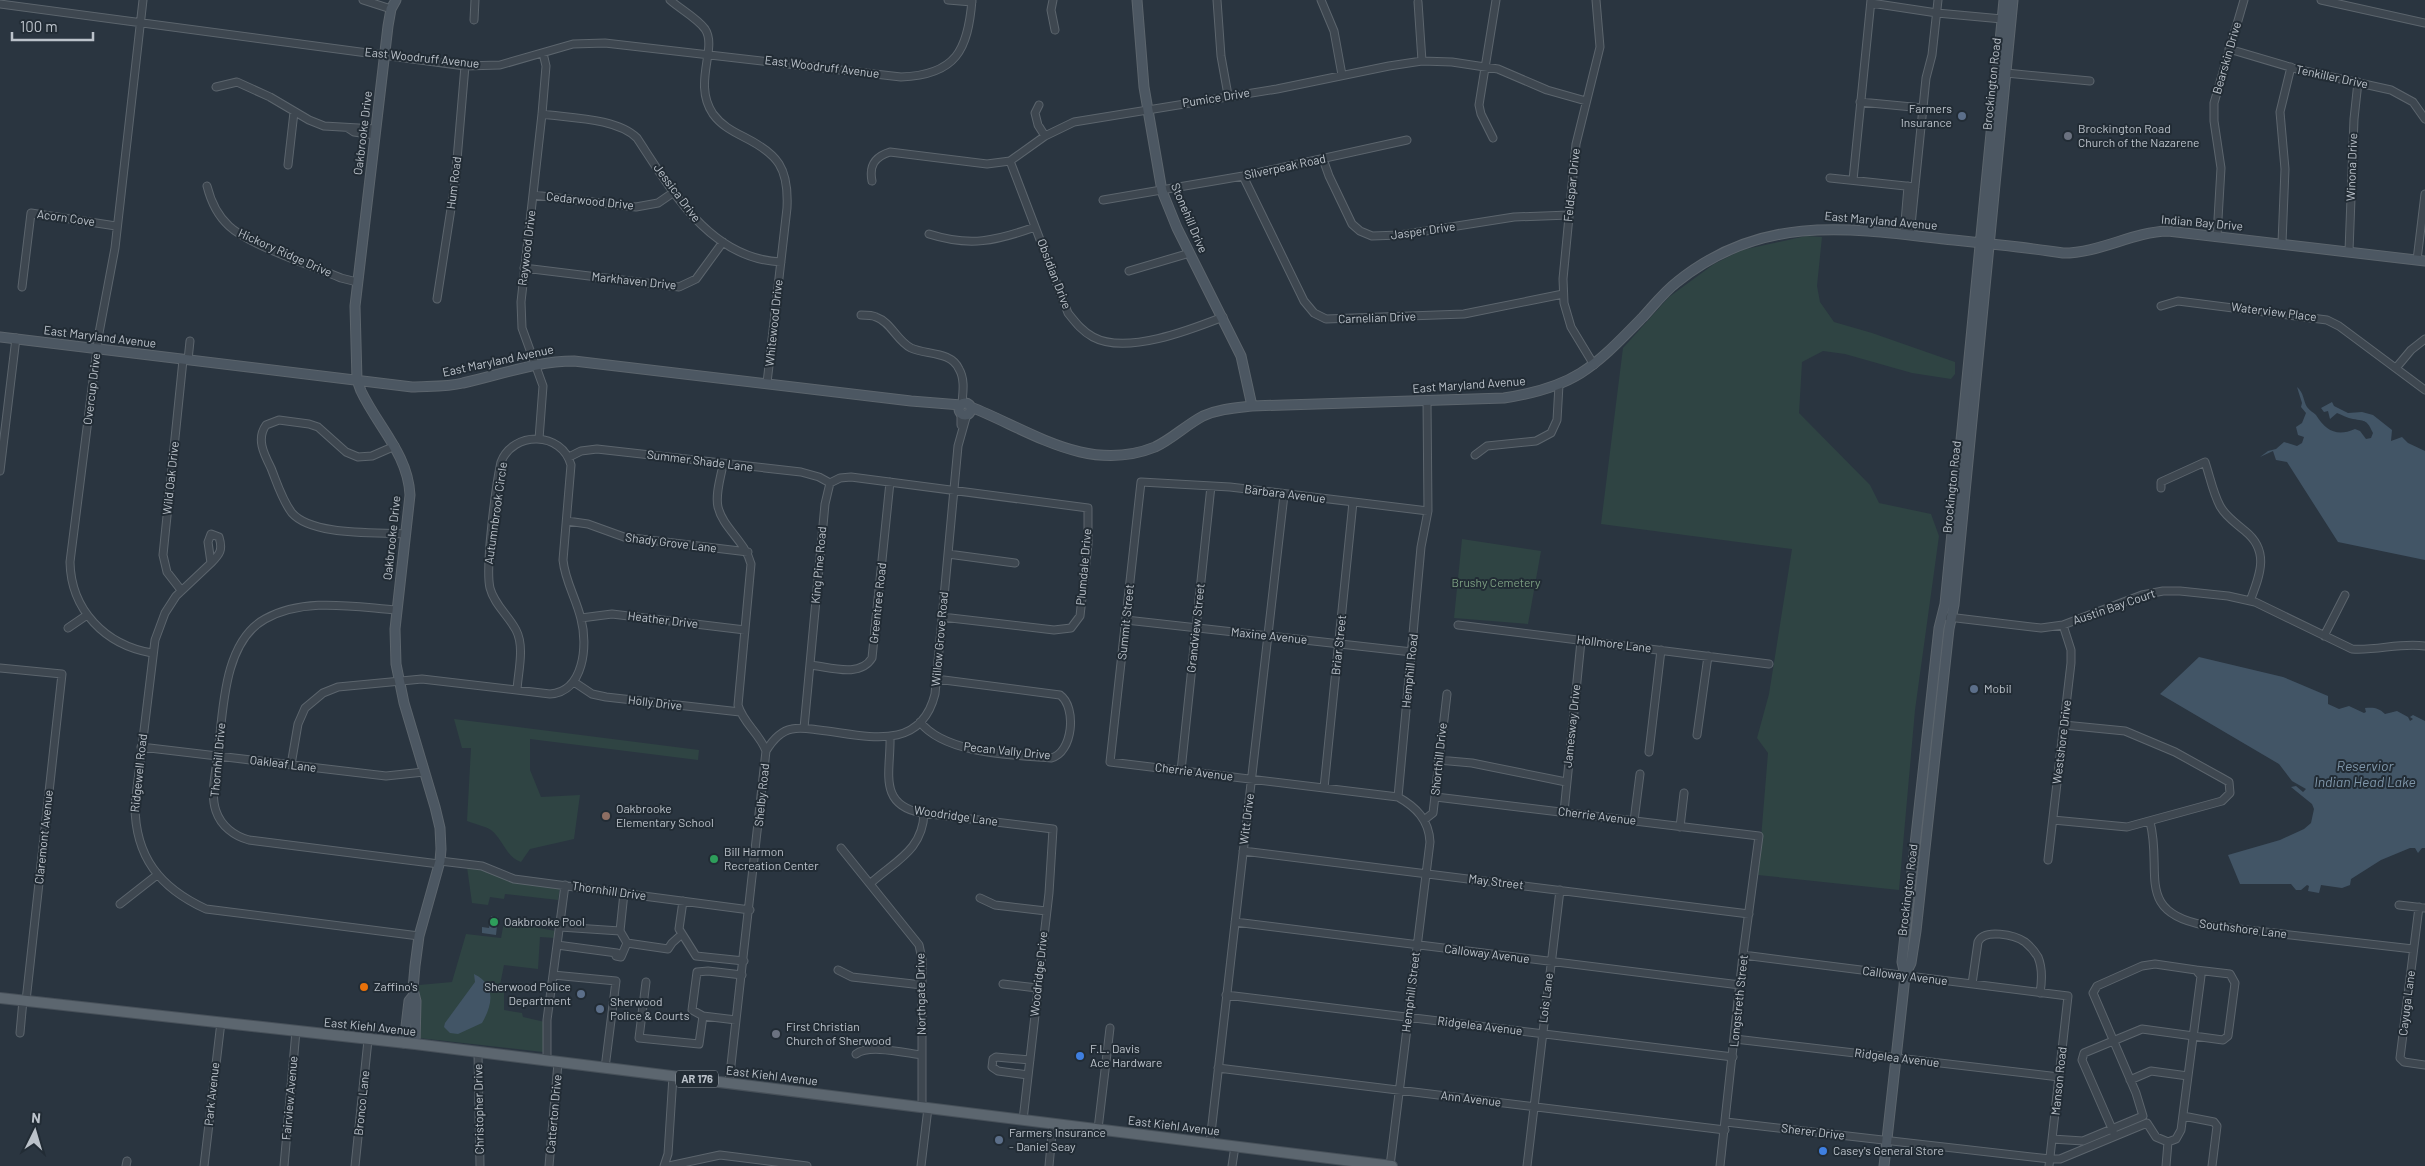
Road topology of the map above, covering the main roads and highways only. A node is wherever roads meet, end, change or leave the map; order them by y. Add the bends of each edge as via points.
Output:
1 (0, 998) edge
2 (1391, 1166) edge

1 - 2 main road, East Kiehl Avenue / AR 176 via 416,1044

